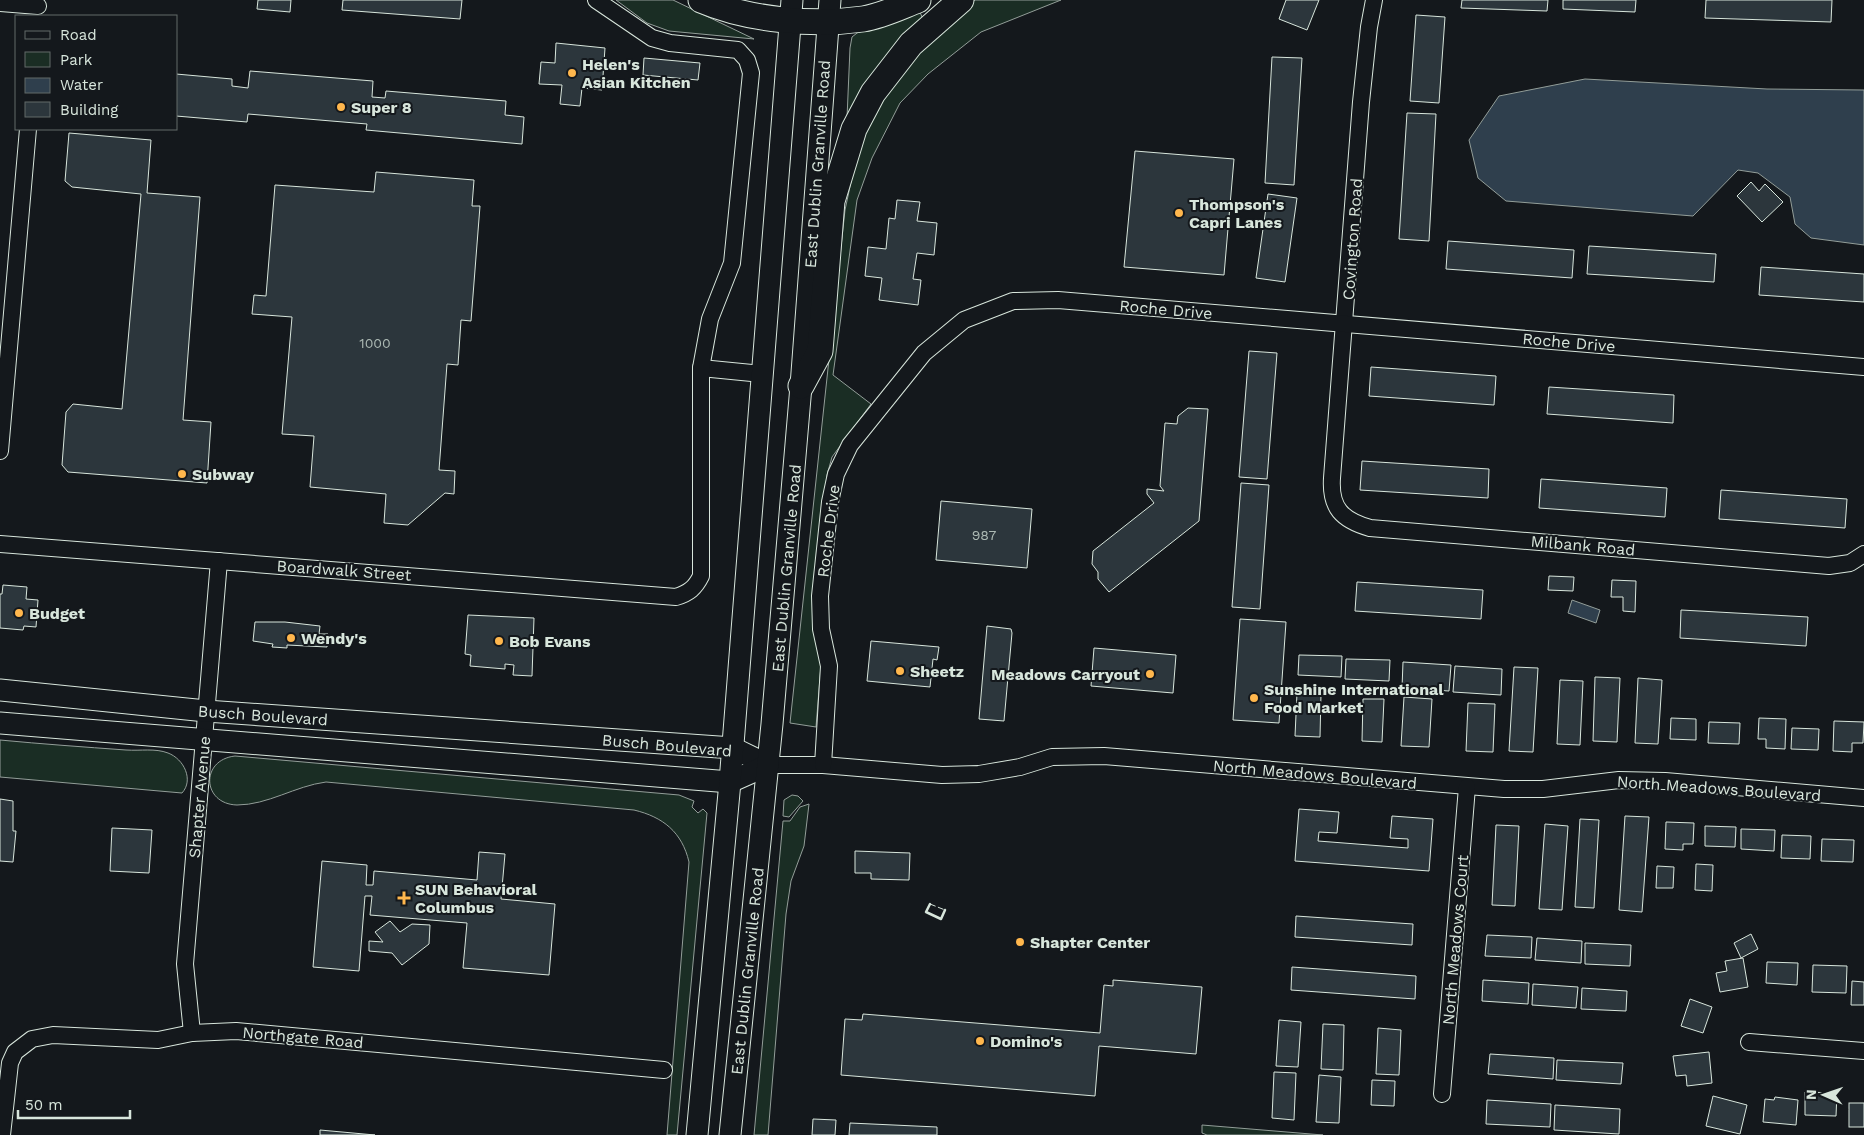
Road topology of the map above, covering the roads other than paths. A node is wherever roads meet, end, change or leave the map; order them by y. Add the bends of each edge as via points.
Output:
1 (596, 0) edge
2 (701, 0) edge
3 (918, 0) edge
4 (961, 0) edge
5 (1374, 0) edge
6 (0, 3) edge
7 (38, 7) edge
8 (792, 10) edge
9 (829, 11) edge
10 (28, 130) edge
11 (1345, 324) junction
12 (701, 368) junction
13 (1864, 368) edge
14 (762, 374) junction
15 (801, 386) junction
16 (0, 451) edge
17 (1332, 478) joint
18 (0, 544) edge
19 (1864, 554) edge
20 (219, 560) junction
21 (0, 690) edge
22 (206, 711) junction
23 (0, 723) edge
24 (204, 738) junction
25 (733, 748) junction
26 (768, 765) junction
27 (823, 765) junction
28 (730, 782) junction
29 (1467, 787) junction
30 (1864, 798) edge
31 (192, 1033) junction
32 (1749, 1042) dead end
33 (1864, 1051) edge
34 (664, 1070) dead end
35 (1442, 1094) dead end
36 (2, 1115) edge
37 (2, 1135) edge
38 (697, 1135) edge
39 (730, 1135) edge

1 - 12 street via 652,38 738,50 747,60 751,73 732,262 710,319
2 - 8 highway via 744,15
3 - 9 highway via 864,19
4 - 15 highway via 906,50 873,94 854,129 832,201 820,351
5 - 11 street, Covington Road via 1361,102
6 - 7 street
8 - 9 highway
8 - 14 main road, East Dublin Granville Road
9 - 15 main road, East Dublin Granville Road
10 - 16 street
11 - 13 street, Roche Drive
11 - 17 street, Covington Road
11 - 27 street, Roche Drive via 1058,300 1013,301 964,320 924,353 850,445 836,474 830,502 819,616 829,666
12 - 14 street
12 - 20 street, Boardwalk Street via 701,576 688,593 676,597
14 - 25 main road, East Dublin Granville Road
15 - 26 main road, East Dublin Granville Road
17 - 19 street, Milbank Road via 1333,500 1338,509 1352,523 1370,528 1829,566 1850,563
18 - 20 street, Boardwalk Street
20 - 22 street, Shapter Avenue
21 - 22 main road, Busch Boulevard
22 - 24 street, Shapter Avenue
22 - 25 main road, Busch Boulevard
23 - 24 main road, Busch Boulevard
24 - 28 main road, Busch Boulevard
24 - 31 street, Shapter Avenue via 185,964
25 - 26 main road, Busch Boulevard
25 - 28 main road, East Dublin Granville Road
26 - 27 street, North Meadows Boulevard
26 - 28 main road, Busch Boulevard
26 - 39 main road, East Dublin Granville Road
27 - 29 street, North Meadows Boulevard via 942,775 979,774 1052,758 1104,756
28 - 38 main road, East Dublin Granville Road
29 - 30 street, North Meadows Boulevard via 1543,788 1618,780 1666,781
29 - 35 street, North Meadows Court
31 - 34 street, Northgate Road via 236,1031
31 - 36 street, Northgate Road via 158,1040 52,1035 32,1039 15,1052 10,1063
32 - 33 street
36 - 37 street, Northgate Road

